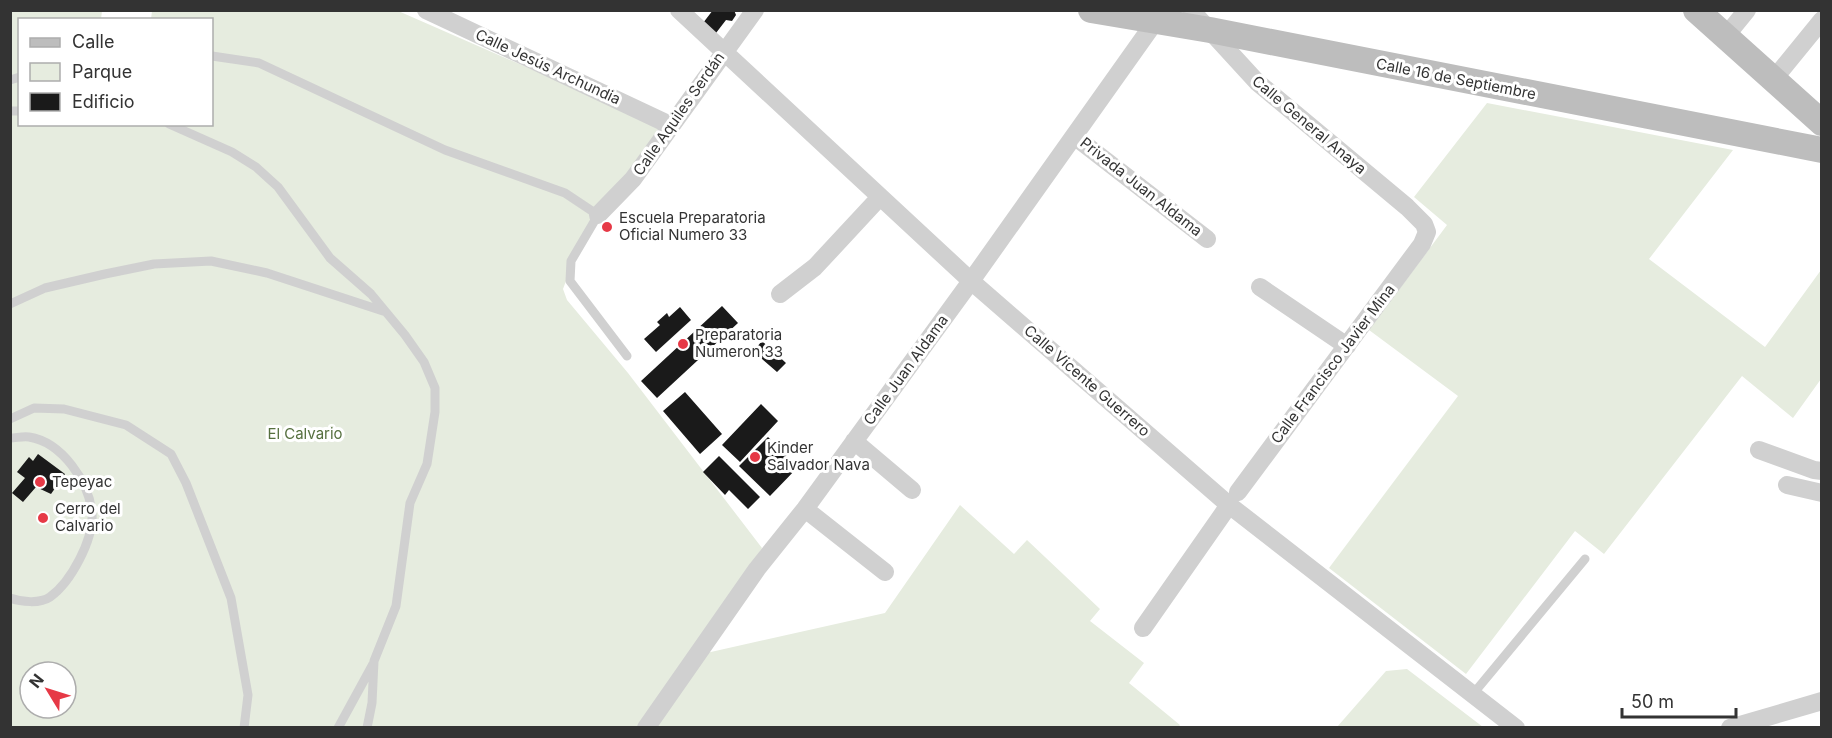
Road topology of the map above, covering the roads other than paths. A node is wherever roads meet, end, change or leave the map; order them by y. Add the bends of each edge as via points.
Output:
1 (426, 10) edge
2 (679, 10) edge
3 (755, 10) edge
4 (1090, 10) edge
5 (1191, 10) edge
6 (1696, 10) edge
7 (1747, 10) edge
8 (1159, 16) edge
9 (1821, 20) edge
10 (1210, 30) junction
11 (1725, 37) junction
12 (723, 52) junction
13 (213, 56) edge
14 (1773, 80) junction
15 (1820, 120) edge
16 (670, 125) junction
17 (174, 126) edge
18 (1074, 136) junction
19 (1821, 150) edge
20 (880, 197) junction
21 (598, 215) junction
22 (1428, 236) joint
23 (1207, 239) dead end
24 (971, 281) junction
25 (1260, 286) dead end
26 (780, 294) dead end
27 (10, 304) edge
28 (388, 313) junction
29 (1347, 346) junction
30 (627, 356) dead end
31 (10, 419) edge
32 (10, 438) edge
33 (854, 441) junction
34 (1759, 450) dead end
35 (1821, 471) edge
36 (1787, 485) dead end
37 (912, 490) dead end
38 (1821, 493) edge
39 (1233, 498) junction
40 (805, 509) junction
41 (1585, 559) dead end
42 (885, 572) dead end
43 (10, 598) edge
44 (1143, 628) dead end
45 (374, 662) junction
46 (1473, 694) junction
47 (1821, 701) edge
48 (244, 728) edge
49 (338, 728) edge
50 (368, 728) edge
51 (646, 728) edge
52 (1516, 728) edge
53 (1730, 728) edge

1 - 16 street, Calle Jesús Archundia
2 - 12 street, Calle Vicente Guerrero
3 - 12 street, Calle Aquiles Serdán
4 - 8 street, Calle 16 de Septiembre
5 - 10 street, Calle General Anaya
6 - 11 street
7 - 11 street
8 - 10 street, Calle 16 de Septiembre
8 - 18 street, Calle Juan Aldama
9 - 14 street
10 - 19 street, Calle 16 de Septiembre
10 - 22 street, Calle General Anaya via 1257,82 1425,224
11 - 14 street
12 - 16 street, Calle Aquiles Serdán
12 - 20 street, Calle Vicente Guerrero
13 - 21 lane via 259,63 446,150 565,193
14 - 15 street
16 - 21 street, Calle Aquiles Serdán via 633,179
17 - 28 lane via 256,167 296,208 330,258
18 - 23 street, Privada Juan Aldama
18 - 24 street, Calle Juan Aldama
20 - 24 street, Calle Vicente Guerrero
20 - 26 street via 815,267
21 - 30 lane via 571,261 570,281
22 - 29 street, Calle Francisco Javier Mina
24 - 33 street, Calle Juan Aldama
24 - 39 street, Calle Vicente Guerrero
25 - 29 street
27 - 28 lane via 45,288 105,274 154,264 211,261 267,273
28 - 45 lane via 424,362 435,388 435,411 427,464 410,503 396,606
29 - 39 street, Calle Francisco Javier Mina
31 - 48 lane via 34,408 64,408 126,425 171,454 231,598 248,695
32 - 43 lane via 28,437 61,453 87,490 92,515 86,544 74,572 50,598 25,602
33 - 37 street
33 - 40 street, Calle Juan Aldama
34 - 35 street
36 - 38 street
39 - 44 street, Calle Francisco Javier Mina
39 - 46 street, Calle Vicente Guerrero
40 - 42 street
40 - 51 street, Calle Juan Aldama via 757,569
41 - 46 lane
45 - 49 lane
45 - 50 lane
46 - 52 street, Calle Vicente Guerrero
47 - 53 street

